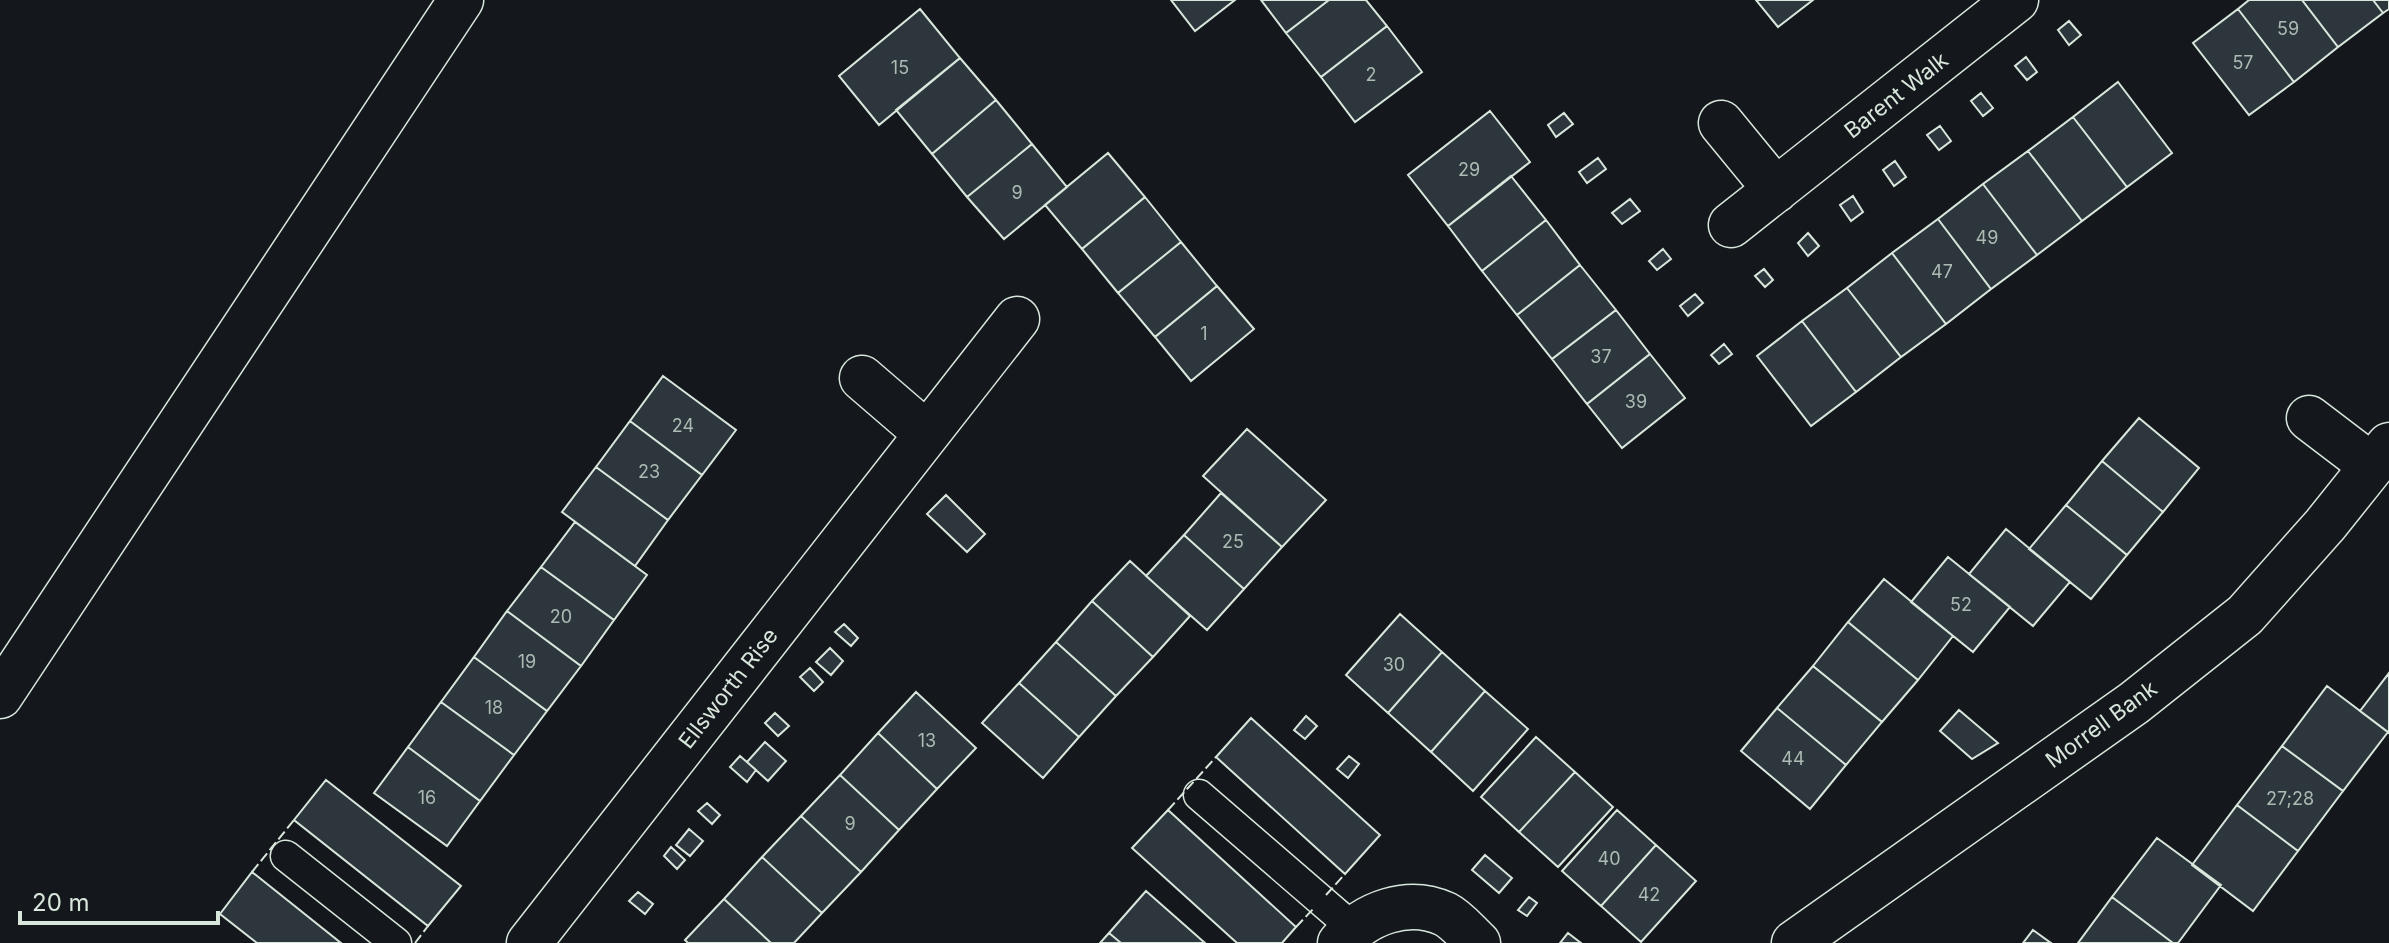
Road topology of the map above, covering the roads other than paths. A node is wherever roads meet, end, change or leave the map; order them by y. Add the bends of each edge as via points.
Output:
1 (461, 0) edge
2 (2016, 0) edge
3 (1721, 123) dead end
4 (1776, 190) junction
5 (1731, 225) dead end
6 (1017, 319) dead end
7 (862, 378) dead end
8 (2309, 418) dead end
9 (927, 434) junction
10 (2381, 456) edge
11 (0, 696) edge
12 (1199, 795) dead end
13 (286, 856) dead end
14 (1346, 935) edge
15 (396, 943) edge
16 (529, 943) edge
17 (1478, 943) edge
18 (1794, 943) edge

1 - 11 street
2 - 4 street, Barent Walk
3 - 4 street
4 - 5 street, Barent Walk
6 - 9 street, Ellsworth Rise
7 - 9 street
8 - 10 street, Morrell Bank
9 - 16 street, Ellsworth Rise
10 - 18 street, Morrell Bank via 2245,615 2134,703
12 - 14 lane
13 - 15 lane
14 - 17 street via 1380,913 1417,906 1448,915

